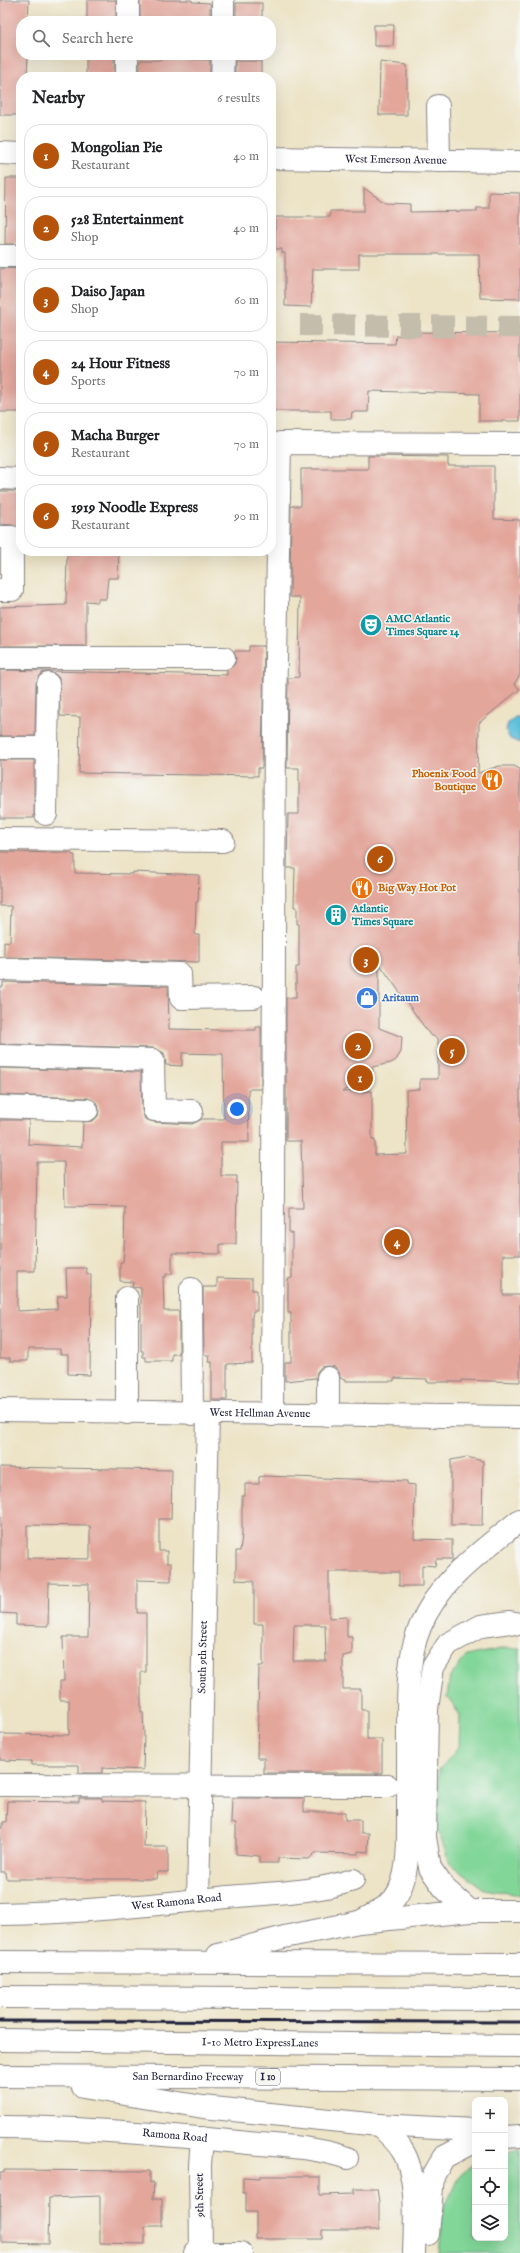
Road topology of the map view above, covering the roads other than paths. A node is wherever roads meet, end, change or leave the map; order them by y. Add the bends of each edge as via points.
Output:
1 (128, 0) edge
2 (223, 0) edge
3 (128, 16) edge
4 (223, 16) edge
5 (128, 60) edge
6 (223, 60) edge
7 (127, 72) edge
8 (222, 72) edge
9 (438, 106) dead end
10 (0, 153) edge
11 (16, 154) edge
12 (276, 158) edge
13 (439, 161) junction
14 (520, 162) edge
15 (0, 256) edge
16 (16, 256) edge
17 (520, 444) edge
18 (0, 478) edge
19 (16, 479) edge
20 (0, 537) edge
21 (0, 590) edge
22 (0, 658) edge
23 (224, 658) dead end
24 (48, 684) dead end
25 (0, 748) edge
26 (47, 748) junction
27 (46, 814) dead end
28 (0, 839) edge
29 (223, 841) dead end
30 (0, 969) edge
31 (254, 997) dead end
32 (0, 1056) edge
33 (0, 1107) edge
34 (87, 1110) dead end
35 (192, 1112) dead end
36 (191, 1289) dead end
37 (127, 1298) dead end
38 (328, 1378) dead end
39 (0, 1410) edge
40 (127, 1413) junction
41 (200, 1414) junction
42 (272, 1415) junction
43 (328, 1415) junction
44 (520, 1417) edge
45 (520, 1520) edge
46 (520, 1624) edge
47 (0, 1785) edge
48 (388, 1786) dead end
49 (200, 1787) junction
50 (353, 1880) dead end
51 (198, 1900) junction
52 (470, 1911) junction
53 (520, 1911) edge
54 (0, 1914) edge
55 (359, 1922) junction
56 (0, 1962) edge
57 (192, 1962) junction
58 (520, 1964) edge
59 (0, 1997) edge
60 (520, 1999) edge
61 (0, 2040) edge
62 (520, 2046) edge
63 (8, 2076) edge
64 (520, 2079) edge
65 (379, 2125) junction
66 (0, 2127) edge
67 (472, 2130) edge
68 (508, 2132) edge
69 (520, 2134) edge
70 (508, 2136) edge
71 (202, 2138) junction
72 (472, 2143) edge
73 (347, 2158) dead end
74 (195, 2253) edge
75 (201, 2253) edge
76 (241, 2253) edge
77 (414, 2253) edge
78 (428, 2253) edge

1 - 3 main road
2 - 4 main road
5 - 7 main road
6 - 8 main road
9 - 13 main road
10 - 11 main road
12 - 13 main road, West Emerson Avenue
13 - 14 main road, West Emerson Avenue
15 - 16 main road
17 - 42 main road via 280,443 275,714
18 - 19 main road
20 - 21 main road via 12,537 12,590
22 - 23 main road
24 - 26 main road
25 - 26 main road
26 - 27 main road
28 - 29 main road
30 - 31 main road via 180,974 181,998
32 - 35 main road via 153,1060 154,1110
33 - 34 main road
36 - 41 main road, South 9th Street
37 - 40 main road
38 - 43 main road
39 - 40 main road, West Hellman Avenue
40 - 41 main road, West Hellman Avenue
41 - 42 main road, West Hellman Avenue
41 - 49 main road, South 9th Street
42 - 43 main road, West Hellman Avenue
43 - 44 main road, West Hellman Avenue
45 - 55 main road via 448,1581 432,1603 420,1628 408,1689 408,1841 405,1874 394,1898 378,1912
46 - 52 main road via 510,1622 481,1626 448,1644 433,1667 427,1709 425,1837 430,1868 444,1888
47 - 49 main road
48 - 49 main road
49 - 51 main road, South 9th Street
50 - 51 main road, West Ramona Road via 331,1887
51 - 54 main road, West Ramona Road via 58,1913
52 - 53 main road
52 - 55 main road
55 - 57 main road via 284,1937
56 - 57 main road
57 - 58 main road
59 - 60 main road
61 - 62 main road, I-10 Metro ExpressLanes
63 - 64 main road, San Bernardino Freeway / I 10
63 - 65 main road via 203,2107
65 - 67 main road
65 - 77 main road via 403,2151 409,2168 416,2207
66 - 71 main road, Ramona Road via 48,2127
68 - 69 main road
69 - 70 main road
71 - 73 main road, Ramona Road via 311,2149
71 - 75 main road, 9th Street
72 - 78 main road via 444,2157 433,2176
74 - 75 main road
75 - 76 main road

